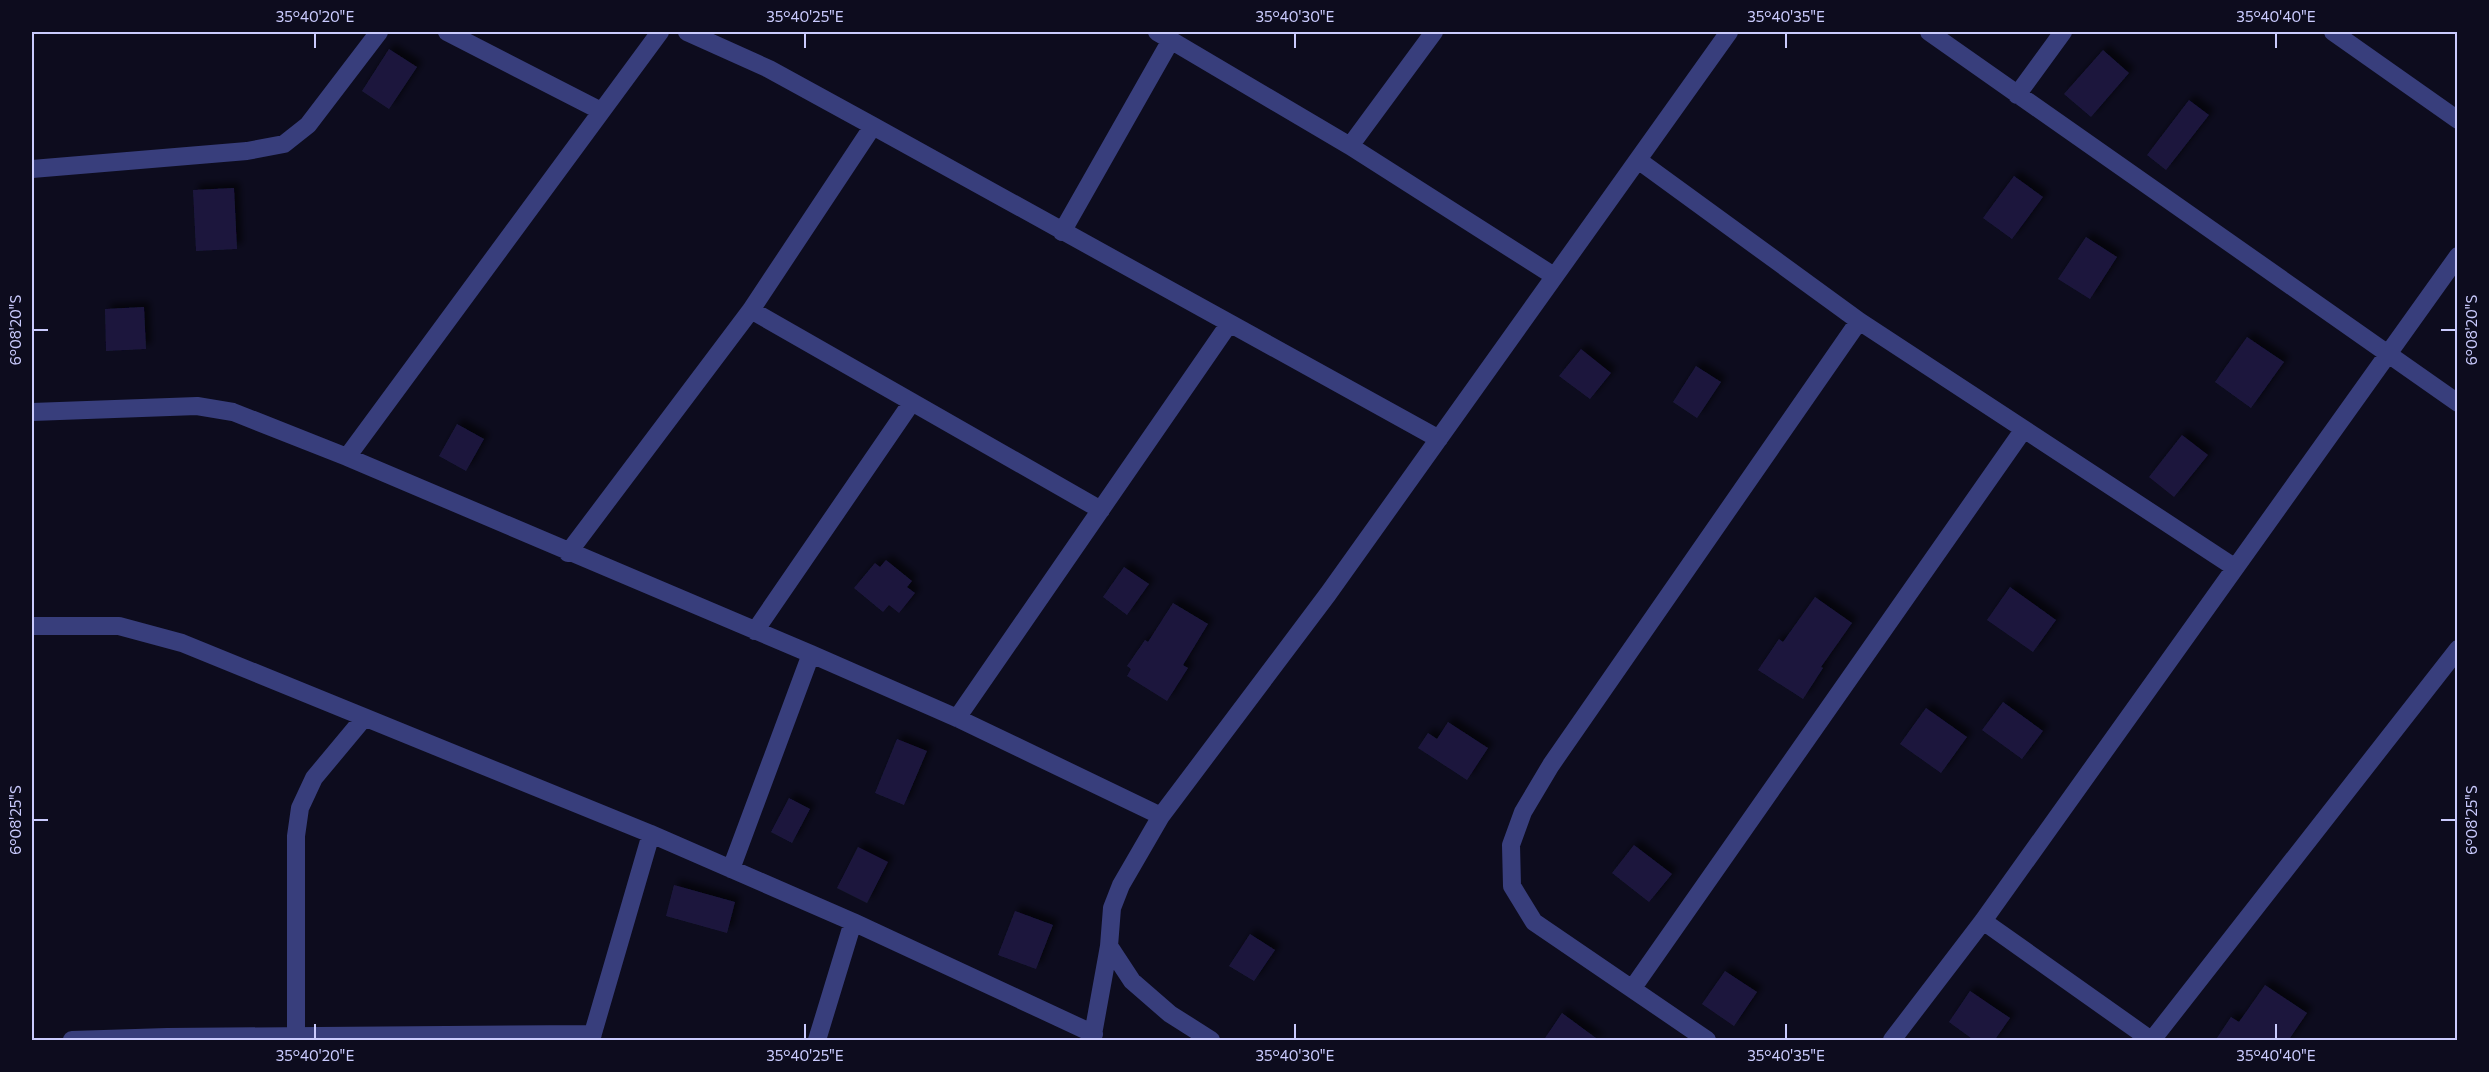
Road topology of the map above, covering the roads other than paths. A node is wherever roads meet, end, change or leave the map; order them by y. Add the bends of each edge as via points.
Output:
1 (379, 32) edge
2 (447, 32) edge
3 (660, 32) edge
4 (687, 32) edge
5 (1434, 32) edge
6 (1729, 32) edge
7 (1929, 32) edge
8 (2063, 32) edge
9 (2333, 32) edge
10 (1164, 36) edge
11 (2017, 95) junction
12 (602, 111) junction
13 (2457, 120) edge
14 (873, 126) junction
15 (1350, 146) junction
16 (1638, 160) junction
17 (32, 169) edge
18 (1062, 232) junction
19 (2457, 256) edge
20 (1554, 276) junction
21 (751, 310) junction
22 (1859, 321) junction
23 (1229, 324) junction
24 (2387, 354) junction
25 (912, 402) junction
26 (2457, 403) edge
27 (32, 412) edge
28 (2024, 429) junction
29 (1439, 439) junction
30 (347, 457) junction
31 (1101, 510) junction
32 (568, 553) junction
33 (2234, 567) junction
34 (32, 626) edge
35 (755, 631) junction
36 (2457, 649) edge
37 (811, 654) junction
38 (364, 718) junction
39 (957, 718) junction
40 (1161, 816) junction
41 (651, 834) junction
42 (731, 869) junction
43 (1983, 921) junction
44 (854, 922) junction
45 (1109, 946) junction
46 (1632, 989) junction
47 (296, 1036) junction
48 (592, 1037) edge
49 (1093, 1037) edge
50 (72, 1041) edge
51 (817, 1041) edge
52 (1211, 1041) edge
53 (1707, 1041) edge
54 (1892, 1041) edge
55 (2152, 1041) edge

1 - 17 street via 308,126 284,144 247,151
2 - 12 street
3 - 12 street
4 - 14 street via 769,69
5 - 15 street
6 - 16 street
7 - 11 street
8 - 11 street
9 - 13 street
10 - 15 street
10 - 18 street
11 - 24 street
12 - 30 street
14 - 18 street
14 - 21 street
15 - 20 street
16 - 20 street
16 - 22 street
18 - 23 street
19 - 24 street
20 - 29 street
21 - 25 street
21 - 32 street
22 - 28 street
22 - 46 street via 1551,765 1523,812 1511,845 1512,886 1534,922
23 - 29 street
23 - 31 street
24 - 26 street
24 - 33 street
25 - 31 street
25 - 35 street
27 - 30 street via 197,406 233,411
28 - 33 street
28 - 46 street
29 - 40 street
30 - 32 street
31 - 39 street
32 - 35 street
33 - 43 street
34 - 38 street via 119,626 183,643
35 - 37 street
36 - 55 street
37 - 39 street
37 - 42 street
38 - 41 street
38 - 47 street via 315,778 300,808 296,836
39 - 40 street
40 - 45 street via 1118,892 1112,908
41 - 42 street
41 - 48 street
42 - 44 street
43 - 54 street
43 - 55 street
44 - 49 street
44 - 51 street
45 - 49 street
45 - 52 street via 1132,981 1170,1014
46 - 53 street
47 - 48 street
47 - 50 street

